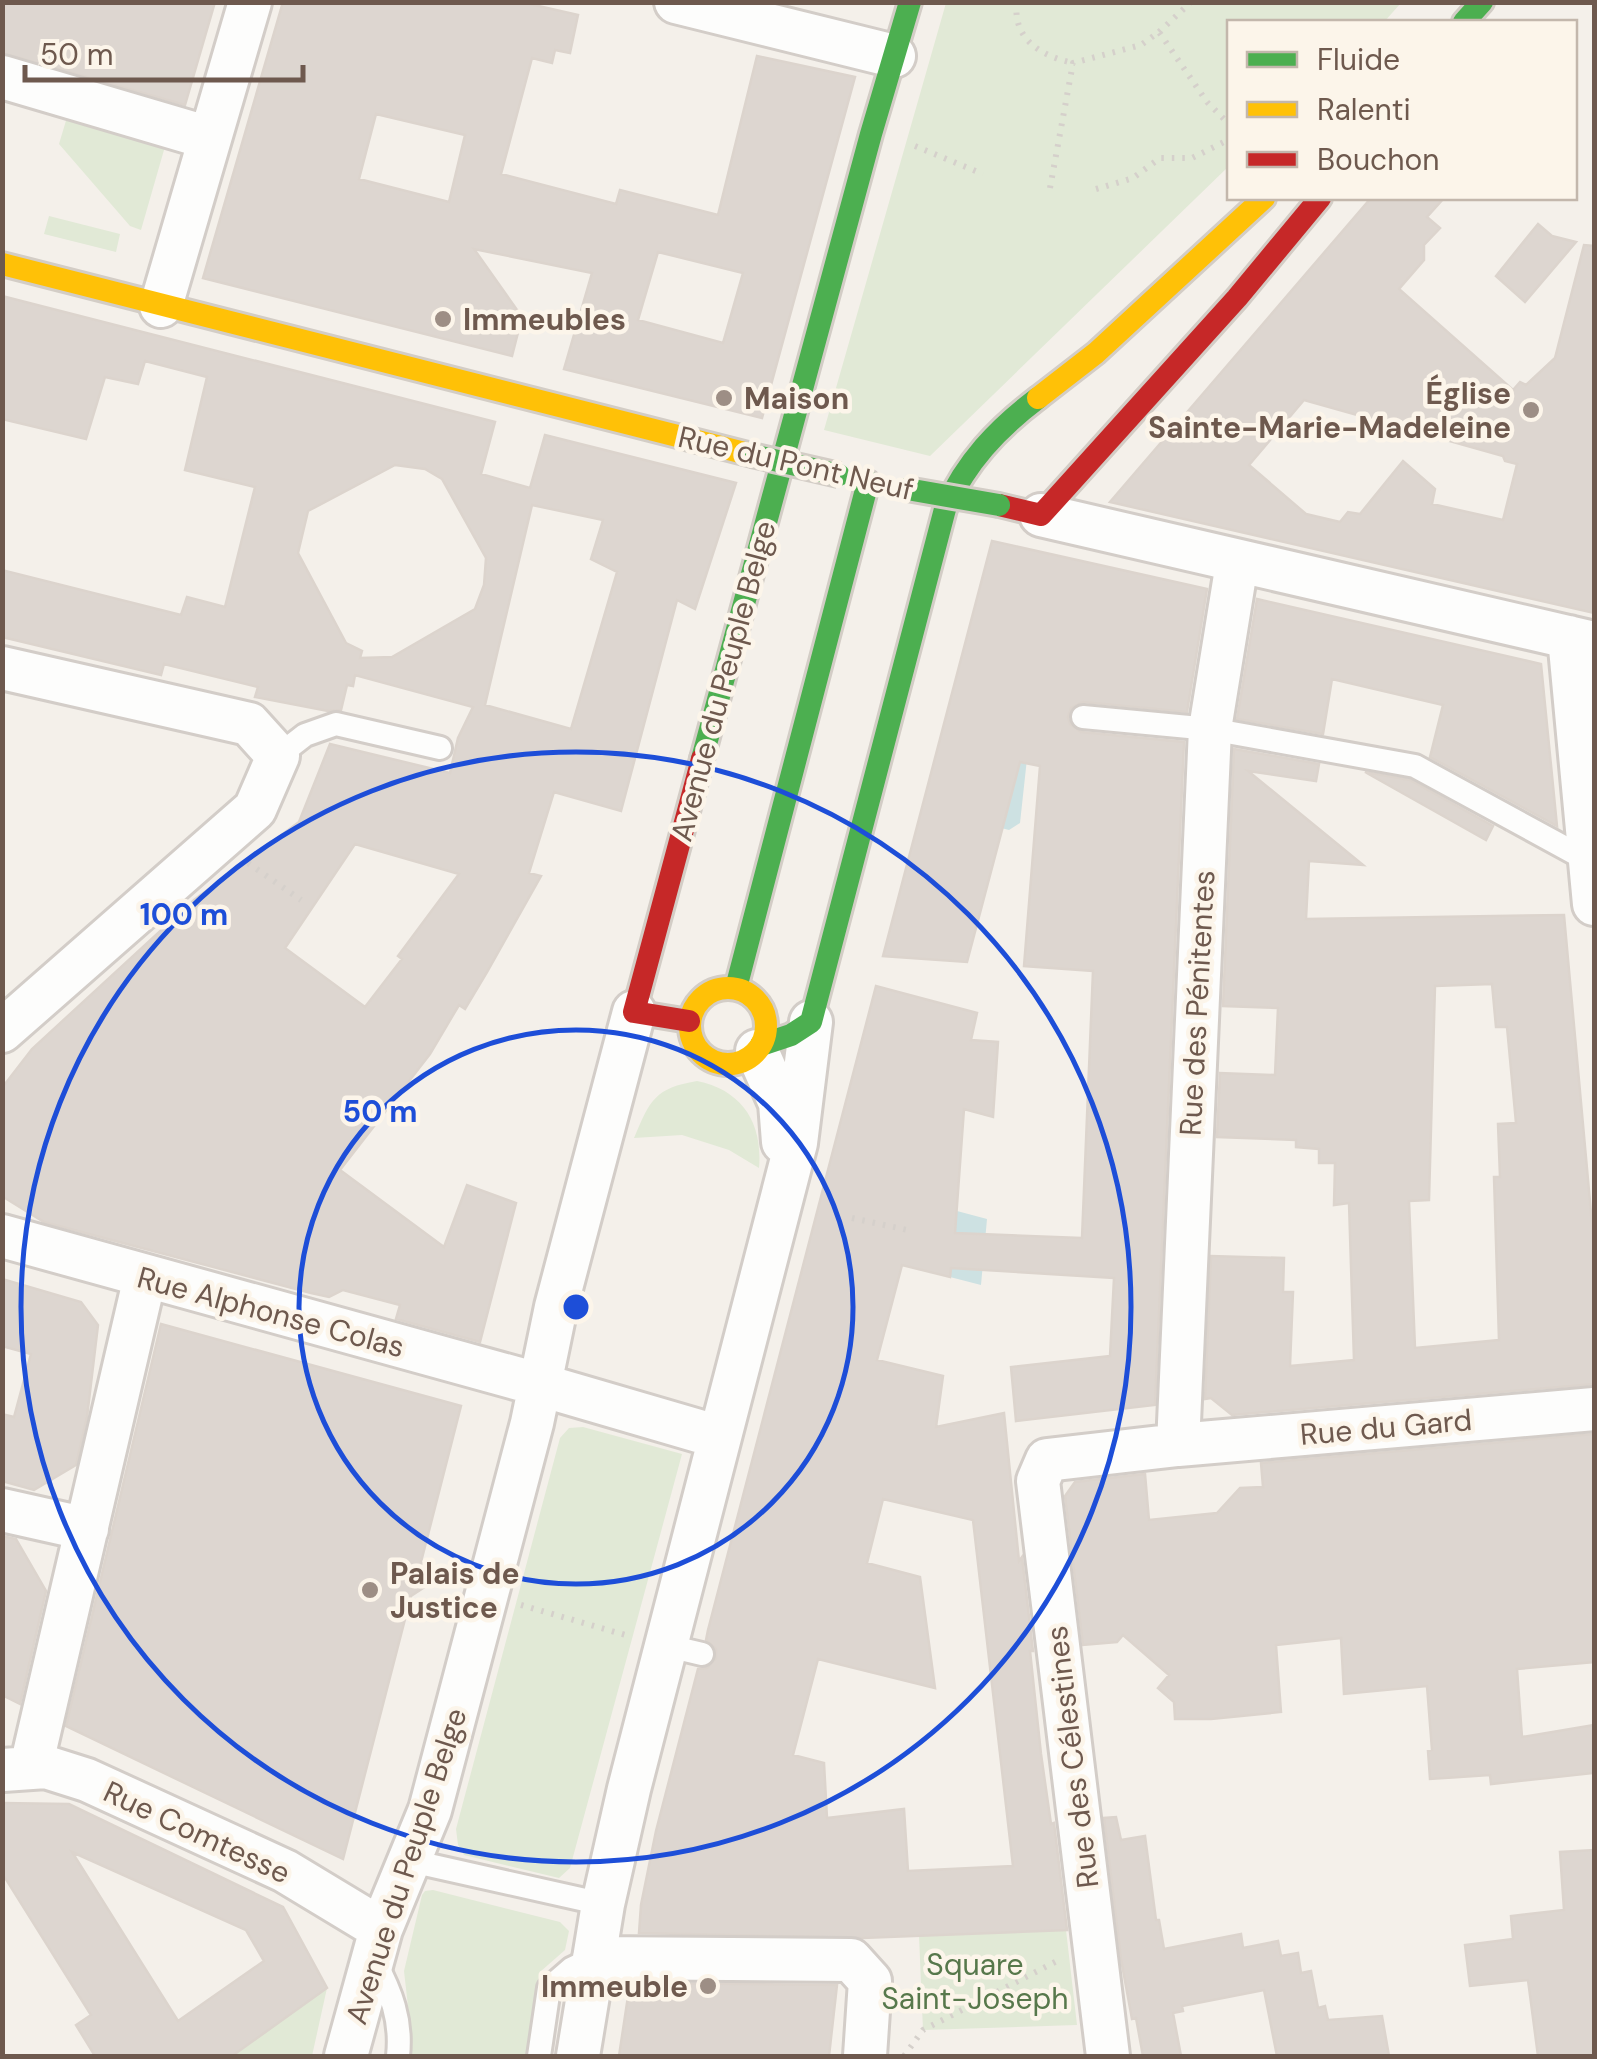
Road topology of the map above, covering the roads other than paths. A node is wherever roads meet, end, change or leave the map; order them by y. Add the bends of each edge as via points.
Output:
1 (250, 2) edge
2 (676, 2) edge
3 (910, 2) edge
4 (894, 56) junction
5 (2, 77) edge
6 (209, 138) junction
7 (1262, 200) edge
8 (1318, 200) edge
9 (2, 264) edge
10 (160, 306) junction
11 (868, 482) junction
12 (1041, 516) junction
13 (1237, 562) junction
14 (1581, 640) edge
15 (2, 668) edge
16 (1083, 717) dead end
17 (1210, 729) junction
18 (440, 748) dead end
19 (278, 756) junction
20 (1591, 862) junction
21 (1594, 904) edge
22 (736, 988) junction
23 (634, 1012) junction
24 (690, 1022) junction
25 (811, 1022) junction
26 (2, 1032) edge
27 (759, 1048) junction
28 (780, 1202) junction
29 (2, 1236) edge
30 (145, 1277) junction
31 (541, 1385) junction
32 (1594, 1409) edge
33 (719, 1438) junction
34 (1178, 1445) junction
35 (1047, 1460) joint
36 (2, 1510) edge
37 (87, 1529) junction
38 (17, 1768) edge
39 (411, 1861) junction
40 (603, 1904) junction
41 (377, 1943) junction
42 (594, 1958) junction
43 (346, 2056) edge
44 (398, 2056) edge
45 (539, 2056) edge
46 (578, 2056) edge
47 (865, 2056) edge
48 (1108, 2056) edge

1 - 6 street
2 - 4 street
3 - 4 street, Avenue du Peuple Belge
4 - 23 street, Avenue du Peuple Belge
5 - 6 street
6 - 10 street
7 - 25 street via 1098,351 1000,428 961,474 945,510
8 - 12 street
9 - 10 street, Rue du Pont Neuf
10 - 11 street, Rue du Pont Neuf, bridge
11 - 12 street, Rue du Pont Neuf, bridge
11 - 22 street
12 - 13 street, Rue du Pont Neuf
13 - 14 street, Rue du Pont Neuf
13 - 17 street, Rue des Pénitentes
14 - 20 street
15 - 19 street via 134,687 249,724
16 - 17 lane
17 - 20 lane via 1415,766
17 - 34 street, Rue des Pénitentes
18 - 19 lane via 336,724 305,735
19 - 26 street via 255,809
20 - 21 street
22 - 24 street via 706,994
22 - 27 street via 763,1010
23 - 24 street
23 - 31 street, Avenue du Peuple Belge
24 - 27 street via 696,1046 716,1062 735,1063
25 - 27 street
25 - 28 street via 803,1107
27 - 28 street via 782,1112
28 - 33 street
29 - 30 street, Rue Alphonse Colas
30 - 31 street, Rue Alphonse Colas
30 - 37 street
31 - 33 street
31 - 39 street, Avenue du Peuple Belge
32 - 34 street, Rue du Gard
33 - 40 street via 683,1650
34 - 35 street, Rue du Gard
35 - 48 street, Rue des Célestines via 1038,1481
36 - 37 street
37 - 38 street
38 - 41 street, Rue Comtesse via 46,1767 87,1780 267,1862
39 - 40 lane
39 - 41 street, Avenue du Peuple Belge
40 - 42 street
41 - 43 street, Avenue du Peuple Belge
41 - 44 lane via 401,2033
42 - 45 lane via 549,1988
42 - 46 street
42 - 47 street via 851,1960 870,1982

